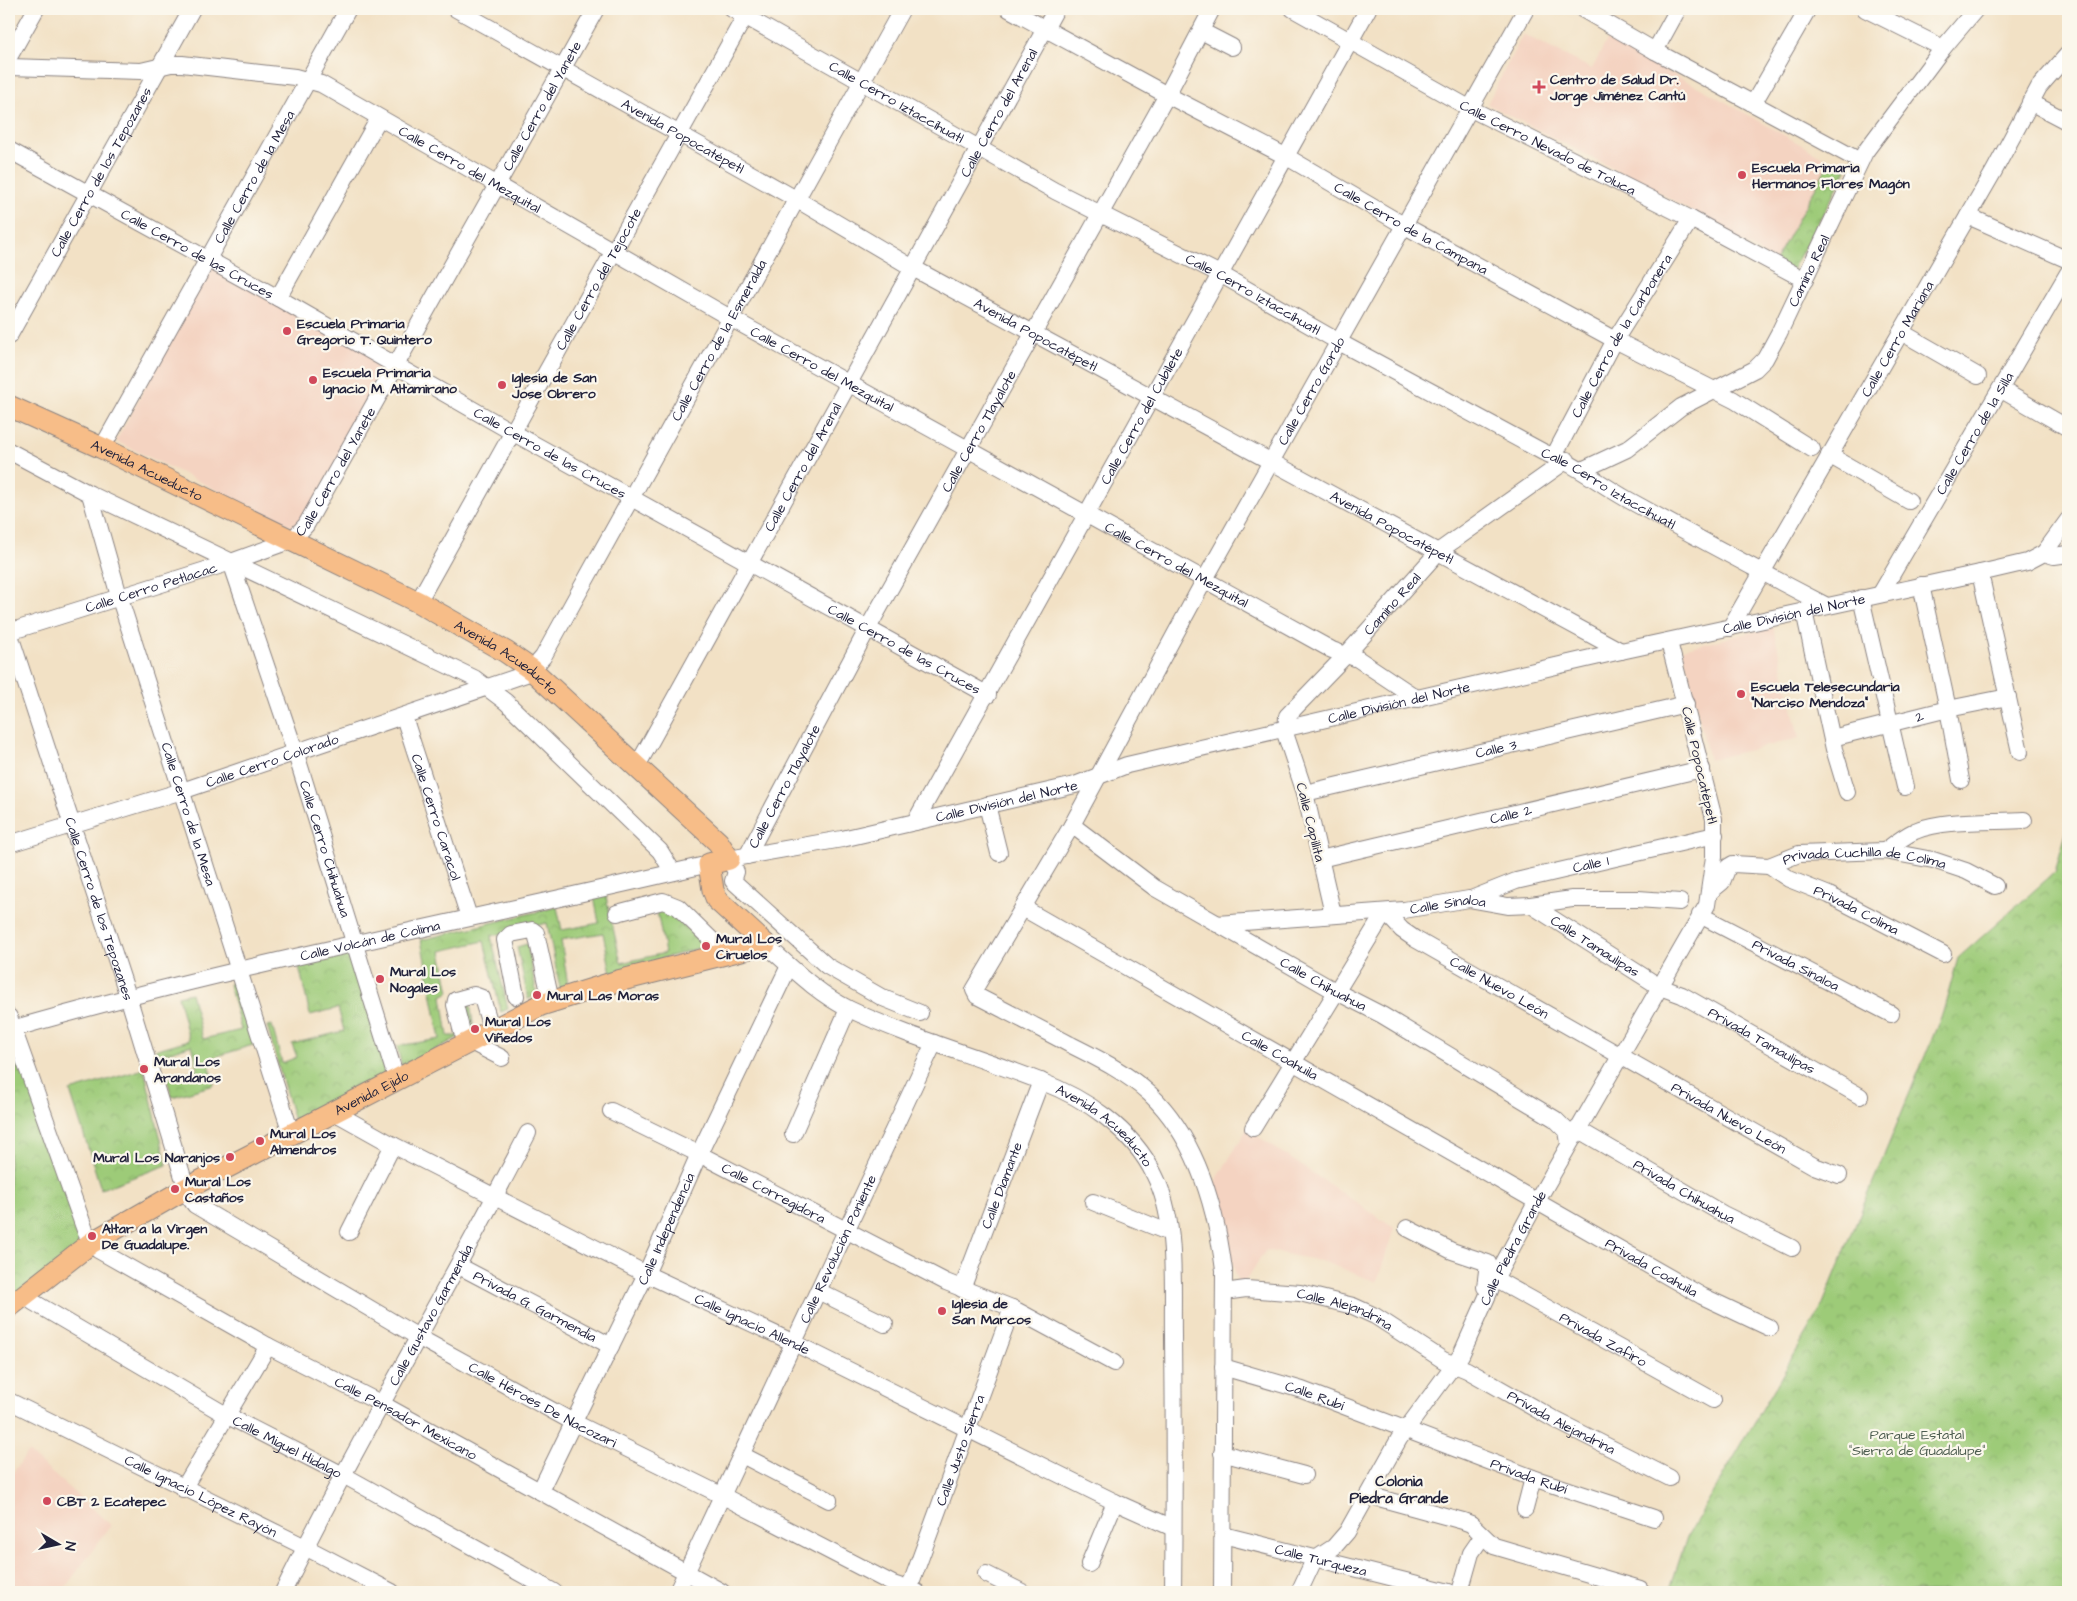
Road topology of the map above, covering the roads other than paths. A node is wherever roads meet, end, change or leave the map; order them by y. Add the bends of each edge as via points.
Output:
1 (36, 9) edge
2 (192, 9) edge
3 (348, 9) edge
4 (456, 9) edge
5 (596, 9) edge
6 (902, 9) edge
7 (1009, 9) edge
8 (1056, 9) edge
9 (1212, 9) edge
10 (1294, 9) edge
11 (1368, 9) edge
12 (1526, 9) edge
13 (1582, 9) edge
14 (1678, 9) edge
15 (1808, 9) edge
16 (1865, 9) edge
17 (1976, 9) edge
18 (742, 11) edge
19 (1045, 30) junction
20 (1201, 31) junction
21 (1351, 40) junction
22 (1232, 47) dead end
23 (1942, 48) junction
24 (1655, 51) junction
25 (2068, 54) edge
26 (9, 57) edge
27 (160, 66) junction
28 (9, 67) edge
29 (563, 68) junction
30 (309, 80) junction
31 (863, 81) junction
32 (1166, 95) junction
33 (2030, 102) junction
34 (1753, 104) junction
35 (1470, 109) junction
36 (379, 118) junction
37 (2068, 122) edge
38 (679, 133) junction
39 (980, 148) junction
40 (9, 150) edge
41 (1286, 157) junction
42 (1860, 161) junction
43 (497, 185) junction
44 (89, 194) junction
45 (796, 199) junction
46 (1099, 213) junction
47 (1968, 216) junction
48 (1691, 218) junction
49 (1405, 226) junction
50 (613, 251) junction
51 (207, 260) junction
52 (2068, 260) edge
53 (913, 268) junction
54 (2068, 273) edge
55 (1220, 274) junction
56 (1805, 280) junction
57 (278, 298) junction
58 (732, 319) junction
59 (1034, 332) junction
60 (1901, 332) junction
61 (9, 336) edge
62 (1615, 340) junction
63 (1338, 342) junction
64 (396, 364) junction
65 (1978, 376) dead end
66 (849, 384) junction
67 (1714, 389) junction
68 (2000, 389) junction
69 (1153, 396) junction
70 (9, 406) edge
71 (2068, 428) edge
72 (512, 432) junction
73 (102, 448) junction
74 (969, 448) junction
75 (1812, 449) dead end
76 (9, 451) edge
77 (1828, 455) junction
78 (1560, 458) junction
79 (1272, 461) junction
80 (1582, 470) junction
81 (90, 494) junction
82 (631, 498) junction
83 (1909, 501) dead end
84 (1087, 515) junction
85 (2068, 520) edge
86 (292, 540) junction
87 (1439, 550) junction
88 (2044, 553) junction
89 (2068, 554) edge
90 (231, 562) junction
91 (752, 563) junction
92 (1762, 573) junction
93 (1980, 573) junction
94 (1205, 579) junction
95 (1921, 585) junction
96 (1881, 593) junction
97 (119, 596) junction
98 (1861, 598) junction
99 (418, 602) junction
100 (1827, 606) junction
101 (1804, 611) junction
102 (868, 628) junction
103 (1730, 628) junction
104 (9, 632) edge
105 (1669, 642) junction
106 (1621, 651) junction
107 (1346, 655) junction
108 (532, 670) junction
109 (488, 688) junction
110 (988, 695) junction
111 (2008, 697) junction
112 (1418, 698) junction
113 (1686, 704) junction
114 (1948, 709) junction
115 (404, 717) junction
116 (1890, 723) junction
117 (1286, 730) junction
118 (1832, 738) junction
119 (2020, 752) dead end
120 (296, 754) junction
121 (636, 768) junction
122 (1702, 769) junction
123 (1100, 775) junction
124 (1961, 780) dead end
125 (1905, 788) dead end
126 (182, 791) junction
127 (1847, 792) dead end
128 (1305, 793) junction
129 (988, 805) junction
130 (2024, 820) dead end
131 (915, 822) junction
132 (72, 824) junction
133 (1072, 826) junction
134 (1715, 835) junction
135 (9, 844) edge
136 (1885, 851) junction
137 (999, 853) dead end
138 (1320, 859) junction
139 (728, 860) junction
140 (1768, 866) junction
141 (673, 872) junction
142 (1995, 886) dead end
143 (1710, 891) junction
144 (1469, 899) junction
145 (1680, 902) dead end
146 (1531, 905) junction
147 (1023, 908) junction
148 (1385, 912) junction
149 (617, 913) dead end
150 (1333, 914) junction
151 (1700, 915) junction
152 (469, 917) junction
153 (1216, 924) junction
154 (356, 943) junction
155 (765, 944) junction
156 (726, 954) junction
157 (1944, 954) dead end
158 (789, 966) junction
159 (238, 970) junction
160 (1660, 987) junction
161 (1335, 991) junction
162 (128, 996) junction
163 (516, 996) dead end
164 (551, 1001) junction
165 (848, 1008) junction
166 (920, 1013) dead end
167 (1891, 1014) dead end
168 (11, 1023) edge
169 (492, 1031) junction
170 (467, 1037) junction
171 (934, 1043) junction
172 (1620, 1057) junction
173 (502, 1058) dead end
174 (1294, 1061) junction
175 (397, 1081) junction
176 (1041, 1081) junction
177 (1860, 1096) dead end
178 (611, 1111) dead end
179 (334, 1112) junction
180 (1254, 1128) dead end
181 (290, 1132) junction
182 (528, 1133) dead end
183 (793, 1134) dead end
184 (1573, 1136) junction
185 (392, 1145) junction
186 (699, 1154) junction
187 (1839, 1175) dead end
188 (187, 1188) junction
189 (495, 1197) junction
190 (1537, 1201) junction
191 (1093, 1202) dead end
192 (1407, 1228) dead end
193 (845, 1230) junction
194 (349, 1232) dead end
195 (1170, 1233) junction
196 (91, 1242) junction
197 (1792, 1248) dead end
198 (459, 1266) junction
199 (646, 1274) junction
200 (1495, 1279) junction
201 (962, 1289) junction
202 (818, 1291) junction
203 (1224, 1292) junction
204 (26, 1293) junction
205 (1487, 1297) junction
206 (9, 1307) edge
207 (1012, 1308) junction
208 (885, 1324) dead end
209 (1770, 1328) dead end
210 (418, 1337) junction
211 (794, 1343) junction
212 (268, 1346) junction
213 (611, 1346) junction
214 (1114, 1363) dead end
215 (1453, 1365) junction
216 (1223, 1367) junction
217 (1713, 1400) dead end
218 (9, 1401) edge
219 (382, 1404) junction
220 (226, 1415) junction
221 (575, 1423) junction
222 (966, 1428) junction
223 (1406, 1429) junction
224 (1222, 1453) junction
225 (742, 1454) junction
226 (1304, 1475) dead end
227 (344, 1476) junction
228 (1533, 1478) junction
229 (1670, 1478) dead end
230 (183, 1489) junction
231 (540, 1490) junction
232 (1368, 1495) junction
233 (723, 1496) junction
234 (829, 1500) dead end
235 (1115, 1502) junction
236 (1525, 1509) dead end
237 (1654, 1518) dead end
238 (1173, 1528) junction
239 (1223, 1535) junction
240 (1482, 1537) junction
241 (305, 1546) junction
242 (1317, 1558) junction
243 (1089, 1564) dead end
244 (1173, 1570) junction
245 (687, 1573) junction
246 (986, 1574) dead end
247 (1640, 1589) dead end
248 (911, 1591) edge
249 (283, 1592) edge
250 (392, 1592) edge
251 (554, 1592) edge
252 (677, 1592) edge
253 (722, 1592) edge
254 (1022, 1592) edge
255 (1162, 1592) edge
256 (1173, 1592) edge
257 (1222, 1592) edge
258 (1299, 1592) edge
259 (1449, 1592) edge
260 (1460, 1592) edge

1 - 26 street
2 - 27 street, Calle Cerro de los Tepozanes
3 - 30 street, Calle Cerro de la Mesa
4 - 29 street, Avenida Popocatépetl
5 - 29 street, Calle Cerro del Yanete
6 - 31 street, Calle Cerro de la Esmeralda
7 - 19 street, Calle Cerro de la Campana
8 - 19 street, Calle Cerro del Arenal
9 - 20 street, Calle Cerro Tlayalote
10 - 21 street, Calle Cerro Nevado de Toluca
11 - 21 street, Calle Cerro del Cubilete
12 - 35 street, Calle Cerro Gordo
13 - 24 street
14 - 24 street
15 - 34 street
16 - 23 street
17 - 23 street, Camino Real
18 - 31 street, Calle Cerro Iztaccíhuatl
18 - 38 street, Calle Cerro del Tejocote
19 - 32 street, Calle Cerro de la Campana
19 - 39 street, Calle Cerro del Arenal
20 - 22 street
20 - 32 street, Calle Cerro Tlayalote
21 - 35 street, Calle Cerro Nevado de Toluca
21 - 41 street, Calle Cerro del Cubilete
23 - 42 street, Camino Real
24 - 34 street
25 - 33 street, Calle Cerro Mariana
27 - 28 street, Calle Cerro del Mezquital via 141,71
27 - 30 street, Calle Cerro del Mezquital via 182,64
27 - 44 street, Calle Cerro de los Tepozanes
29 - 38 street, Avenida Popocatépetl
29 - 43 street, Calle Cerro del Yanete
30 - 36 street, Calle Cerro del Mezquital
30 - 51 street, Calle Cerro de la Mesa
31 - 39 street, Calle Cerro Iztaccíhuatl
31 - 45 street, Calle Cerro de la Esmeralda
32 - 41 street, Calle Cerro de la Campana
32 - 46 street, Calle Cerro Tlayalote
33 - 37 street
33 - 47 street, Calle Cerro Mariana
34 - 42 street
35 - 48 street, Calle Cerro Nevado de Toluca
35 - 49 street, Calle Cerro Gordo
36 - 43 street, Calle Cerro del Mezquital
36 - 57 street
38 - 45 street, Avenida Popocatépetl
38 - 50 street, Calle Cerro del Tejocote
39 - 46 street, Calle Cerro Iztaccíhuatl
39 - 53 street, Calle Cerro del Arenal
40 - 44 street, Calle Cerro de las Cruces
41 - 49 street, Calle Cerro de la Campana
41 - 55 street, Calle Cerro del Cubilete
42 - 56 street, Camino Real
43 - 50 street, Calle Cerro del Mezquital
43 - 64 street, Calle Cerro del Yanete
44 - 51 street, Calle Cerro de las Cruces
44 - 61 street, Calle Cerro de los Tepozanes
45 - 53 street, Avenida Popocatépetl
45 - 58 street, Calle Cerro de la Esmeralda
46 - 55 street, Calle Cerro Iztaccíhuatl
46 - 59 street, Calle Cerro Tlayalote
47 - 52 street
47 - 60 street, Calle Cerro Mariana
48 - 56 street, Calle Cerro Nevado de Toluca
48 - 62 street, Calle Cerro de la Carbonera
49 - 62 street, Calle Cerro de la Campana
49 - 63 street, Calle Cerro Gordo
50 - 58 street, Calle Cerro del Mezquital
50 - 72 street, Calle Cerro del Tejocote
51 - 57 street, Calle Cerro de las Cruces
51 - 73 street, Calle Cerro de la Mesa
53 - 59 street, Avenida Popocatépetl
53 - 66 street, Calle Cerro del Arenal
54 - 68 street, Calle Cerro de la Silla
55 - 63 street, Calle Cerro Iztaccíhuatl
55 - 69 street, Calle Cerro del Cubilete
56 - 67 street, Camino Real via 1765,359 1755,369
57 - 64 street, Calle Cerro de las Cruces
58 - 66 street, Calle Cerro del Mezquital
58 - 82 street, Calle Cerro de la Esmeralda
59 - 69 street, Avenida Popocatépetl
59 - 74 street, Calle Cerro Tlayalote
60 - 65 street
60 - 77 street, Calle Cerro Mariana
62 - 67 street, Calle Cerro de la Campana
62 - 78 street, Calle Cerro de la Carbonera
63 - 78 street, Calle Cerro Iztaccíhuatl via 1534,448
63 - 79 street, Calle Cerro Gordo
64 - 72 street, Calle Cerro de las Cruces
64 - 86 street, Calle Cerro del Yanete via 306,525
66 - 74 street, Calle Cerro del Mezquital
66 - 91 street, Calle Cerro del Arenal
67 - 75 street, Calle Cerro de la Campana
67 - 80 street, Camino Real via 1681,407 1627,449
68 - 71 street
68 - 96 street, Calle Cerro de la Silla
69 - 79 street, Avenida Popocatépetl
69 - 84 street, Calle Cerro del Cubilete
70 - 73 main road, Avenida Acueducto
72 - 82 street, Calle Cerro de las Cruces
72 - 99 street, Calle Cerro del Tejocote
73 - 86 main road, Avenida Acueducto
74 - 84 street, Calle Cerro del Mezquital
74 - 102 street, Calle Cerro Tlayalote
76 - 81 street
77 - 83 street
77 - 92 street, Calle Cerro Mariana
78 - 80 street, Calle Cerro Iztaccíhuatl
78 - 87 street, Camino Real
79 - 87 street, Avenida Popocatépetl
79 - 94 street, Calle Cerro Gordo
80 - 92 street, Calle Cerro Iztaccíhuatl via 1609,489
81 - 90 street
81 - 97 street, Calle Cerro de la Mesa
82 - 91 street, Calle Cerro de las Cruces
82 - 108 street, Calle Cerro de la Esmeralda via 543,657
84 - 94 street, Calle Cerro del Mezquital
84 - 110 street, Calle Cerro del Cubilete
85 - 88 street
86 - 90 street, Calle Cerro Petlacac
86 - 99 main road, Avenida Acueducto
87 - 106 street, Avenida Popocatépetl
87 - 107 street, Camino Real
88 - 89 street, Calle División del Norte via 2054,556
88 - 93 street, Calle División del Norte via 2027,562
90 - 97 street, Calle Cerro Petlacac
90 - 109 street via 474,678
90 - 120 street, Calle Cerro Chihuahua
91 - 102 street, Calle Cerro de las Cruces
91 - 121 street, Calle Cerro del Arenal
92 - 100 street, Calle Cerro Iztaccíhuatl
92 - 103 street, Calle Cerro Mariana
93 - 95 street, Calle División del Norte
93 - 111 street
94 - 107 street, Calle Cerro del Mezquital
94 - 123 street, Calle Cerro Gordo
95 - 96 street, Calle División del Norte
95 - 114 street
96 - 98 street, Calle División del Norte
97 - 104 street, Calle Cerro Petlacac
97 - 126 street, Calle Cerro de la Mesa
98 - 100 street, Calle División del Norte
98 - 116 street
99 - 108 main road, Avenida Acueducto
100 - 101 street, Calle División del Norte
101 - 103 street, Calle División del Norte
101 - 118 street
102 - 110 street, Calle Cerro de las Cruces
102 - 139 street, Calle Cerro Tlayalote
103 - 105 street, Calle División del Norte
104 - 132 street, Calle Cerro de los Tepozanes
105 - 106 street, Calle División del Norte
105 - 113 street, Calle Popocatépetl
106 - 112 street, Calle División del Norte
107 - 112 street, Calle Cerro del Mezquital via 1358,659
107 - 117 street, Camino Real via 1291,712
108 - 109 street, Calle Cerro Colorado via 524,676
108 - 121 main road, Avenida Acueducto
109 - 115 street, Calle Cerro Colorado
109 - 141 street via 660,852
110 - 131 street, Calle Cerro del Cubilete
111 - 114 street, 2
111 - 119 street
112 - 117 street, Calle División del Norte
113 - 122 street, Calle Popocatépetl
113 - 128 street, Calle 3
114 - 116 street, 2
114 - 124 street
115 - 120 street, Calle Cerro Colorado
115 - 152 street, Calle Cerro Caracol
116 - 118 street, 2
116 - 125 street
117 - 123 street, Calle División del Norte via 1127,765
117 - 128 street, Calle Capillita
118 - 127 street
120 - 126 street, Calle Cerro Colorado
120 - 154 street, Calle Cerro Chihuahua
121 - 139 main road, Avenida Acueducto via 712,835
122 - 134 street, Calle Popocatépetl
122 - 138 street, Calle 2
123 - 129 street, Calle División del Norte via 1075,786
123 - 133 street, Calle Cerro Gordo
126 - 132 street, Calle Cerro Colorado
126 - 159 street, Calle Cerro de la Mesa
128 - 138 street, Calle Capillita
129 - 131 street, Calle División del Norte
129 - 137 street
130 - 136 street via 1922,828
131 - 139 street, Calle División del Norte
132 - 135 street, Calle Cerro Colorado
132 - 162 street, Calle Cerro de los Tepozanes
133 - 147 street
133 - 153 street, Calle Chihuahua via 1138,876
134 - 143 street, Calle Popocatépetl
134 - 144 street, Calle 1 via 1516,881
136 - 140 street, Privada Cuchilla de Colima via 1799,854
136 - 142 street, Privada Cuchilla de Colima via 1933,860 1966,871
138 - 150 street, Calle Capillita
139 - 141 street, Calle Volcán de Colima
139 - 155 main road, Avenida Acueducto via 713,890 717,900
139 - 166 street, Avenida Acueducto via 736,872 733,881 812,955 861,987
140 - 143 street, Privada Cuchilla de Colima via 1730,865 1722,882
140 - 157 street, Privada Colima via 1788,879 1829,895
141 - 152 street, Calle Volcán de Colima
143 - 151 street, Calle Piedra Grande
144 - 146 street, Calle Sinaloa via 1508,906
144 - 148 street, Calle Sinaloa
145 - 146 street, Calle Sinaloa via 1572,899
146 - 160 street, Calle Tamaulipas
147 - 174 street, Calle Coahuila
147 - 203 street via 974,992 1126,1075 1168,1114 1202,1176 1220,1239
148 - 150 street, Calle Sinaloa
148 - 161 street
148 - 172 street, Calle Nuevo León via 1415,939
149 - 156 street via 670,902
150 - 153 street, Calle Sinaloa
151 - 160 street, Calle Piedra Grande
151 - 167 street, Privada Sinaloa
152 - 154 street, Calle Volcán de Colima
153 - 161 street, Calle Chihuahua
154 - 159 street, Calle Volcán de Colima
154 - 175 street, Calle Cerro Chihuahua
155 - 156 main road, Avenida Ejido
155 - 158 street, Avenida Acueducto
156 - 164 main road, Avenida Ejido
158 - 165 street, Avenida Acueducto
158 - 186 street, Calle Independencia
159 - 162 street, Calle Volcán de Colima
159 - 181 street, Calle Cerro de la Mesa
160 - 172 street, Calle Piedra Grande
160 - 177 street, Privada Tamaulipas via 1682,995
161 - 174 street
161 - 184 street, Calle Chihuahua via 1382,1015 1555,1119
162 - 168 street, Calle Volcán de Colima
162 - 188 street, Calle Cerro de los Tepozanes
163 - 164 street via 506,940 511,934 532,930 536,934
164 - 169 main road, Avenida Ejido
165 - 171 street, Avenida Acueducto
165 - 183 street
168 - 196 street
169 - 170 main road, Avenida Ejido
169 - 170 street via 484,1000 474,995 456,1000
170 - 173 street
170 - 175 main road, Avenida Ejido
171 - 176 street, Avenida Acueducto
171 - 193 street, Calle Revolución Poniente
172 - 184 street, Calle Piedra Grande
172 - 187 street, Privada Nuevo León via 1814,1166
174 - 180 street
174 - 190 street, Calle Coahuila
175 - 179 main road, Avenida Ejido
176 - 195 street, Avenida Acueducto via 1112,1122 1135,1144 1155,1175
176 - 201 street, Calle Diamante
178 - 186 street, Calle Corregidora
179 - 181 main road, Avenida Ejido
179 - 185 street, Calle Ignacio Allende
181 - 188 main road, Avenida Ejido
182 - 189 street, Calle Gustavo Garmendia
184 - 190 street, Calle Piedra Grande
184 - 197 street, Privada Chihuahua
185 - 189 street, Calle Ignacio Allende
185 - 194 street
186 - 193 street, Calle Corregidora
186 - 199 street, Calle Independencia
188 - 196 main road, Avenida Ejido
188 - 210 street, Calle Héroes De Nacozari via 192,1202 201,1209
189 - 198 street, Calle Gustavo Garmendia
189 - 199 street, Calle Ignacio Allende
190 - 200 street, Calle Piedra Grande
190 - 209 street, Privada Coahuila via 1702,1296
191 - 195 street
192 - 205 street via 1452,1251 1488,1263
193 - 201 street, Calle Corregidora
193 - 202 street, Calle Revolución Poniente
195 - 238 street, Avenida Acueducto
196 - 204 main road, Avenida Ejido
196 - 212 street, Calle Pensador Mexicano via 104,1254
198 - 210 street, Calle Gustavo Garmendia
198 - 213 street, Privada G. Garmendia
199 - 211 street, Calle Ignacio Allende
199 - 213 street, Calle Independencia
200 - 205 street, Calle Piedra Grande
200 - 217 street, Privada Zafiro
201 - 207 street, Calle Corregidora
202 - 208 street
202 - 211 street, Calle Revolución Poniente
203 - 215 street, Calle Alejandrina via 1300,1293 1353,1306 1375,1316
203 - 216 street
204 - 206 main road, Avenida Ejido
204 - 220 street, Calle Miguel Hidalgo via 33,1302
205 - 215 street, Calle Piedra Grande via 1461,1355
207 - 214 street, Calle Corregidora
207 - 222 street, Calle Justo Sierra
210 - 219 street, Calle Gustavo Garmendia
210 - 221 street, Calle Héroes De Nacozari
211 - 222 street, Calle Ignacio Allende
211 - 225 street, Calle Revolución Poniente
212 - 219 street, Calle Pensador Mexicano
212 - 220 street
213 - 221 street, Calle Independencia
215 - 223 street, Calle Piedra Grande via 1432,1398
215 - 229 street, Privada Alejandrina
216 - 223 street, Calle Rubí via 1302,1390
216 - 224 street
218 - 230 street, Calle Ignacio López Rayón
219 - 227 street, Calle Gustavo Garmendia
219 - 231 street, Calle Pensador Mexicano
220 - 227 street, Calle Miguel Hidalgo
220 - 230 street
221 - 231 street, Calle Independencia
221 - 233 street, Calle Héroes De Nacozari
222 - 235 street, Calle Ignacio Allende
222 - 248 street, Calle Justo Sierra
223 - 228 street, Privada Rubí
223 - 232 street, Calle Piedra Grande
224 - 226 street
224 - 239 street
225 - 233 street, Calle Revolución Poniente
225 - 234 street
227 - 241 street, Calle Gustavo Garmendia
227 - 251 street, Calle Miguel Hidalgo
228 - 236 street
228 - 237 street, Privada Rubí
230 - 241 street, Calle Ignacio López Rayón
231 - 245 street, Calle Pensador Mexicano
232 - 240 street via 1464,1521
232 - 242 street, Calle Piedra Grande via 1343,1537
233 - 245 street, Calle Revolución Poniente
233 - 248 street, Calle Héroes De Nacozari
235 - 238 street, Calle Ignacio Allende
235 - 243 street
238 - 244 street, Avenida Acueducto
239 - 242 street, Calle Turqueza
239 - 257 street
240 - 247 street via 1494,1546
240 - 260 street via 1471,1553
241 - 249 street, Calle Gustavo Garmendia
241 - 250 street, Calle Ignacio López Rayón
242 - 258 street, Calle Piedra Grande via 1310,1564
242 - 259 street, Calle Turqueza
244 - 255 street
244 - 256 street, Avenida Acueducto
245 - 252 street, Calle Revolución Poniente
245 - 253 street, Calle Pensador Mexicano
246 - 254 street

